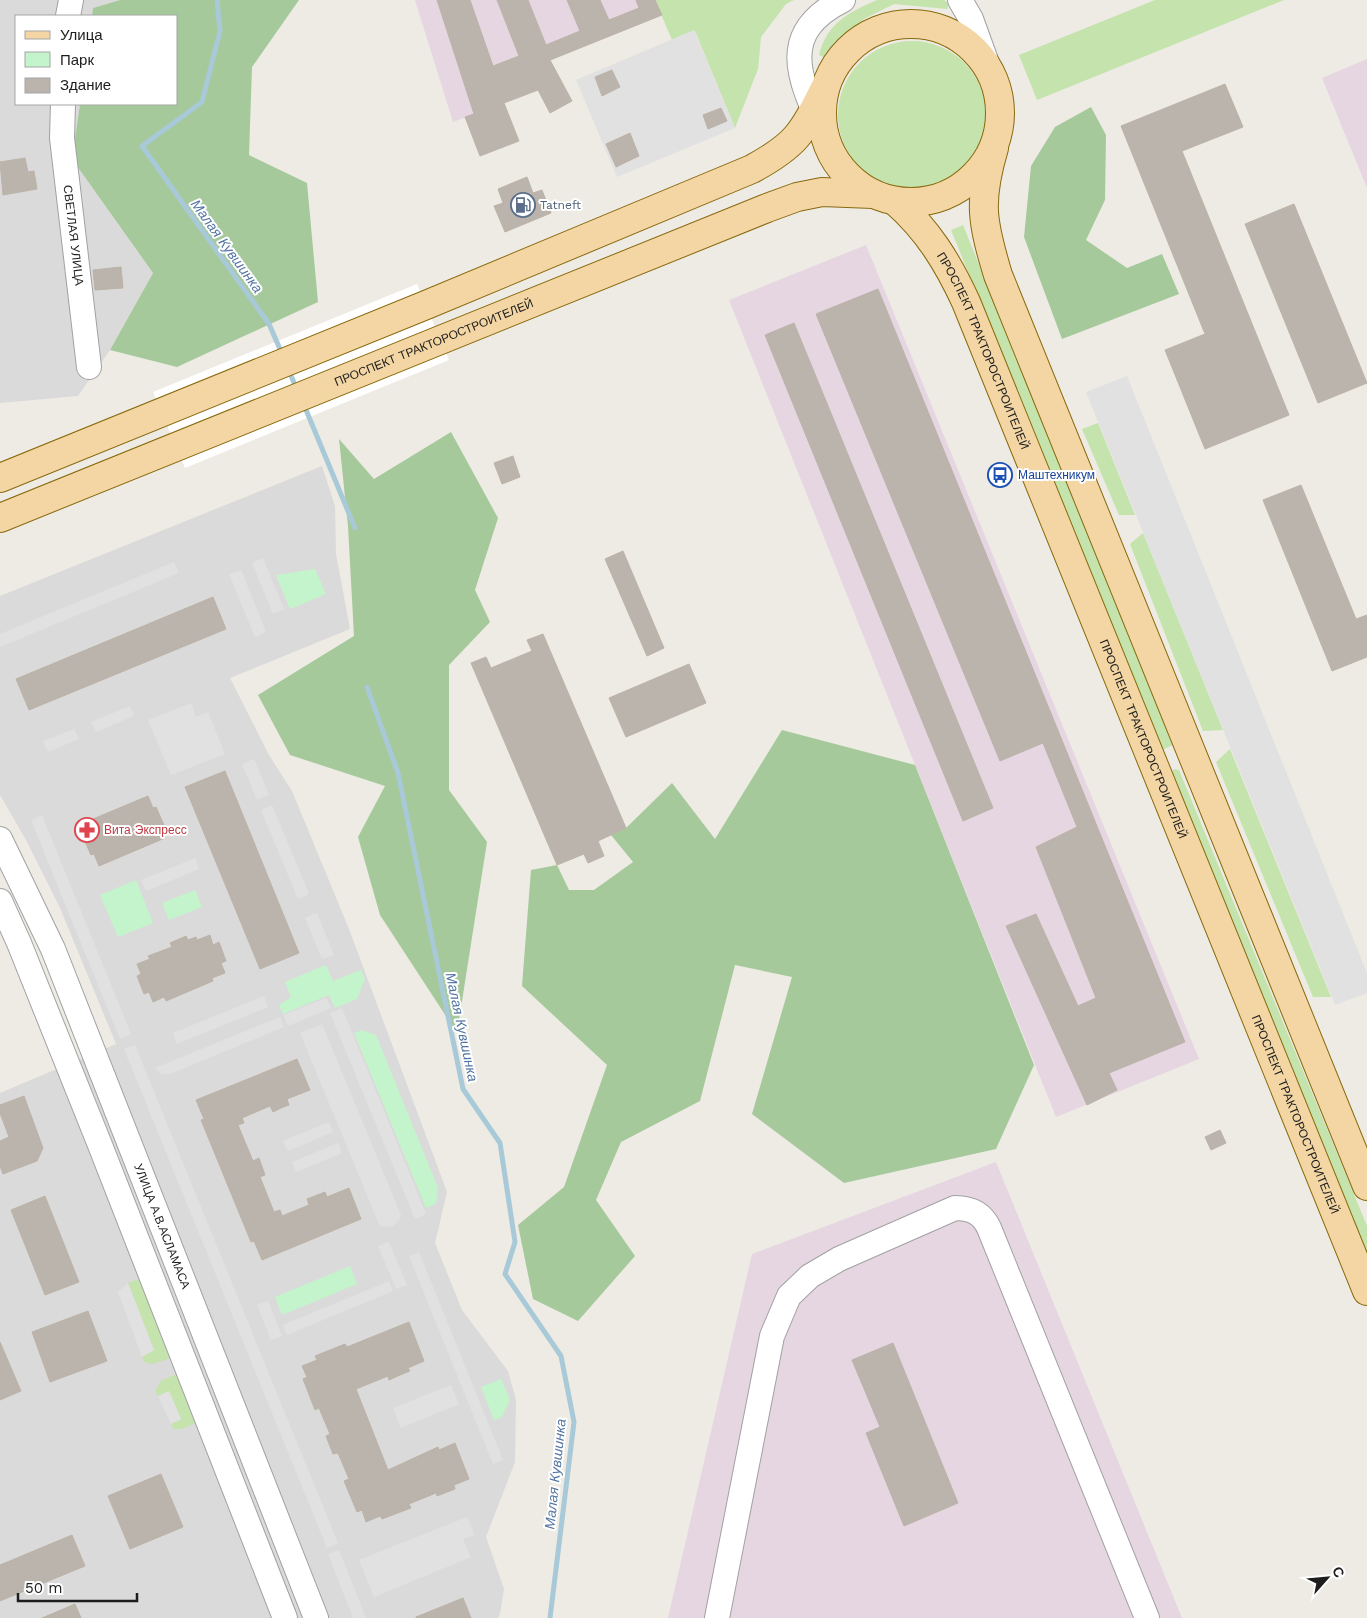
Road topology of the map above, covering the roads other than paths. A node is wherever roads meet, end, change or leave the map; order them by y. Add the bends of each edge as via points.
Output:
1 (71, 0) edge
2 (843, 0) edge
3 (960, 0) edge
4 (68, 15) edge
5 (988, 66) junction
6 (63, 105) edge
7 (820, 111) junction
8 (994, 148) junction
9 (884, 198) junction
10 (89, 367) dead end
11 (0, 478) edge
12 (0, 518) edge
13 (1191, 752) junction
14 (1155, 766) junction
15 (0, 839) edge
16 (32, 902) junction
17 (3, 908) edge
18 (1367, 1186) edge
19 (1367, 1291) edge
20 (285, 1618) edge
21 (316, 1618) edge
22 (717, 1618) edge
23 (1147, 1618) edge

1 - 4 street
2 - 7 street via 813,20 802,36 799,58 804,84
3 - 5 street via 971,19
5 - 7 main road via 971,46 932,26 908,24 883,28 861,39 843,56 831,73
5 - 8 main road via 998,88 1001,109
6 - 10 street, СВЕТЛАЯ УЛИЦА via 62,138
7 - 9 main road via 839,165 854,182
7 - 11 main road via 792,144 752,169
8 - 9 main road via 982,169 942,198 919,203
8 - 13 main road via 984,181 983,207 998,275
9 - 12 main road, ПРОСПЕКТ ТРАКТОРОСТРОИТЕЛЕЙ via 822,192 797,197
9 - 14 main road, ПРОСПЕКТ ТРАКТОРОСТРОИТЕЛЕЙ via 915,219 937,246 966,302
13 - 14 main road
13 - 18 main road
14 - 19 main road, ПРОСПЕКТ ТРАКТОРОСТРОИТЕЛЕЙ
15 - 16 street, УЛИЦА А.В.АСЛАМАСА
16 - 17 street
16 - 21 street, УЛИЦА А.В.АСЛАМАСА
17 - 20 street via 100,1145
22 - 23 street via 772,1336 789,1296 810,1276 839,1259 955,1208 977,1213 989,1228

